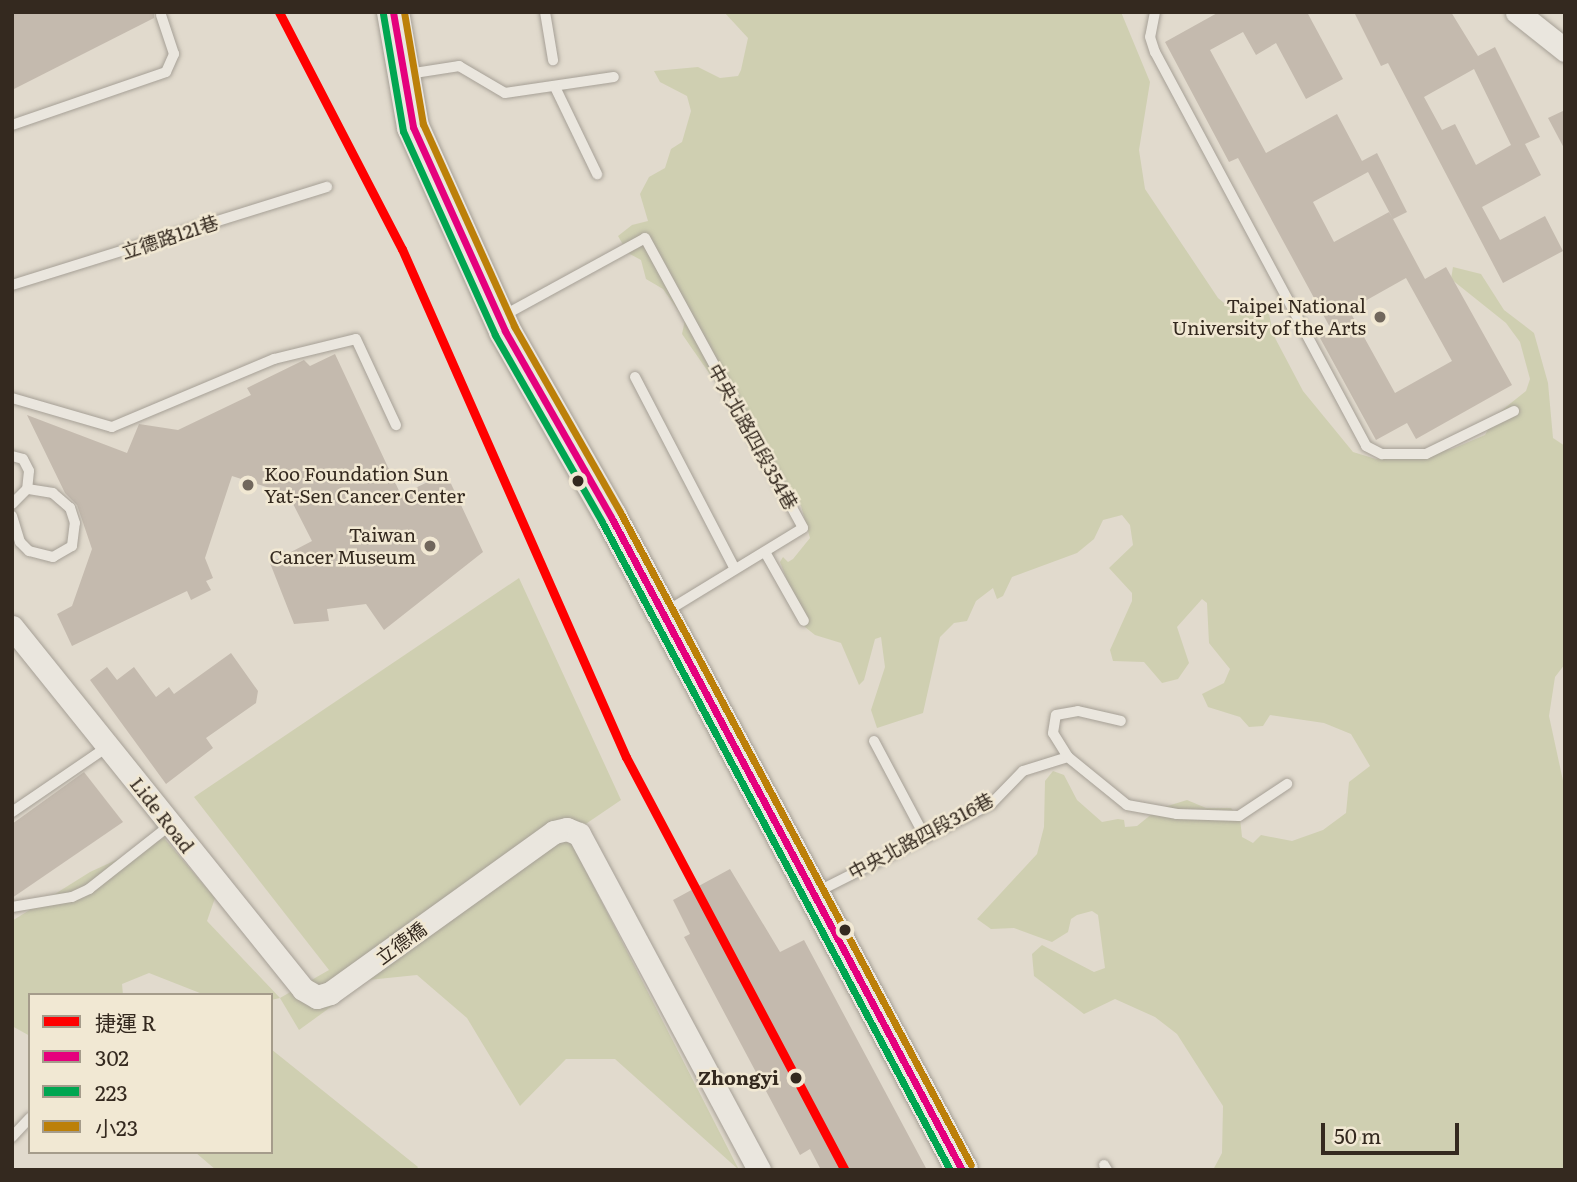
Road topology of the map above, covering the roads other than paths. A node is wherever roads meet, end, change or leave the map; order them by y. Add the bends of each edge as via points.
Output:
1 (393, 12) edge
2 (545, 12) edge
3 (1155, 12) edge
4 (1517, 12) edge
5 (161, 15) dead end
6 (1565, 50) edge
7 (553, 60) dead end
8 (406, 75) junction
9 (614, 77) dead end
10 (555, 87) junction
11 (12, 125) edge
12 (597, 174) dead end
13 (327, 187) dead end
14 (12, 285) edge
15 (499, 318) junction
16 (635, 377) dead end
17 (12, 398) edge
18 (1514, 411) dead end
19 (396, 425) dead end
20 (12, 456) edge
21 (27, 489) junction
22 (12, 505) edge
23 (12, 516) edge
24 (765, 552) junction
25 (735, 569) junction
26 (662, 614) junction
27 (804, 621) dead end
28 (12, 627) edge
29 (1121, 721) dead end
30 (874, 741) dead end
31 (107, 747) junction
32 (1068, 757) junction
33 (1287, 784) dead end
34 (17, 801) edge
35 (12, 812) edge
36 (169, 826) junction
37 (925, 837) junction
38 (815, 893) junction
39 (12, 907) edge
40 (317, 998) joint
41 (28, 1120) edge
42 (12, 1137) edge
43 (759, 1170) edge
44 (962, 1170) edge

1 - 8 street
2 - 7 lane
3 - 18 lane via 1150,37 1155,52 1366,446 1382,454 1426,454
4 - 6 street
5 - 11 lane via 174,54 166,72
8 - 10 lane via 459,66 505,93
8 - 15 street via 413,127 426,163
9 - 10 lane
10 - 12 lane
13 - 14 lane, 立德路121巷
15 - 24 lane, 中央北路四段354巷 via 645,238 803,528
15 - 26 street
16 - 25 lane
17 - 19 lane via 112,427 274,359 356,339
20 - 21 lane via 23,459 29,471
21 - 22 lane
21 - 23 lane via 53,494 70,508 75,523 72,546 64,555 53,557 29,551 20,542
24 - 25 lane, 中央北路四段354巷
24 - 27 lane
25 - 26 lane, 中央北路四段354巷
26 - 38 street
28 - 31 street, Lide Road
29 - 32 lane via 1078,711 1056,715 1053,733
30 - 37 lane
31 - 34 lane
31 - 36 street, Lide Road
32 - 33 lane via 1128,805 1177,814 1239,816
32 - 37 lane, 中央北路四段316巷 via 1023,771 991,804
34 - 35 lane
36 - 39 lane via 89,889 72,897
36 - 40 street, Lide Road via 303,989
37 - 38 lane, 中央北路四段316巷
38 - 44 street
40 - 43 street, 立德橋 via 554,832 567,829 579,834
41 - 42 lane

